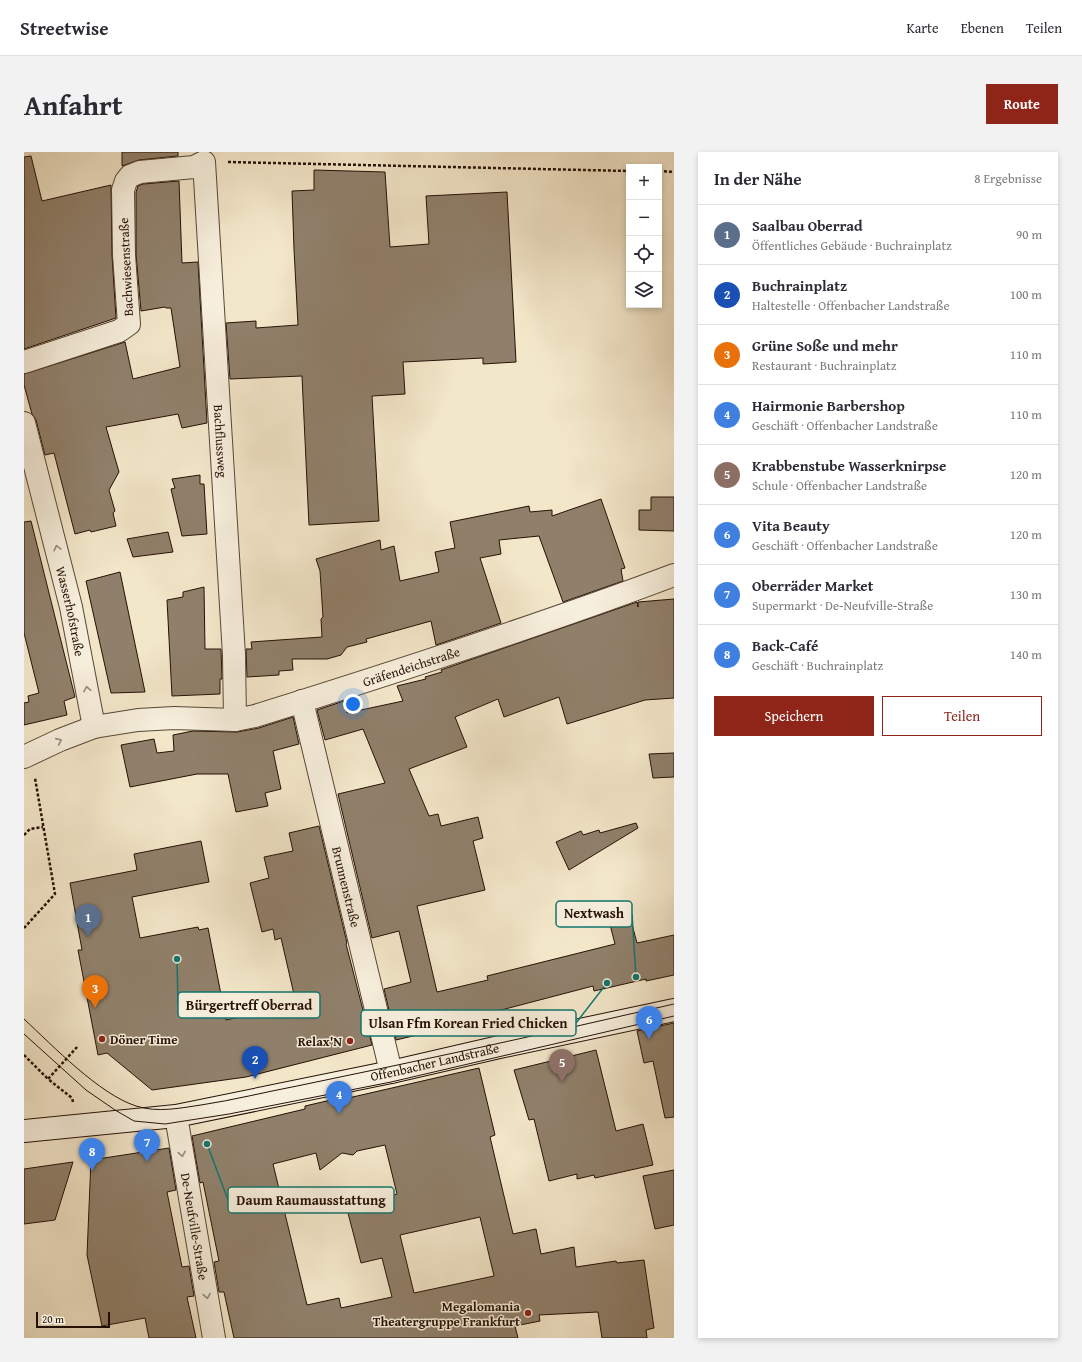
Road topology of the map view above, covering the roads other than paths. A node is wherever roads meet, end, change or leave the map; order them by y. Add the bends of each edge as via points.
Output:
1 (204, 162) joint
2 (24, 362) edge
3 (24, 423) edge
4 (674, 575) edge
5 (302, 701) junction
6 (235, 720) junction
7 (94, 727) junction
8 (29, 765) edge
9 (674, 1010) edge
10 (391, 1072) junction
11 (176, 1116) junction
12 (24, 1131) edge
13 (214, 1338) edge

1 - 2 street, Bachwiesenstraße via 194,167 140,172 130,176 126,181 123,190 124,255 129,324 119,331
1 - 6 street, Bachflussweg via 234,656
7 -> 3 street, Wasserhofstraße via 72,607
4 - 5 street, Gräfendeichstraße via 400,670
5 - 6 street, Gräfendeichstraße
5 - 10 street, Brunnenstraße
6 - 7 street, Gräfendeichstraße via 174,718 138,720
8 -> 7 street via 60,740
9 - 10 street, Offenbacher Landstraße
10 - 11 street, Offenbacher Landstraße
11 - 12 street, Offenbacher Landstraße
11 -> 13 street, De-Neufville-Straße

